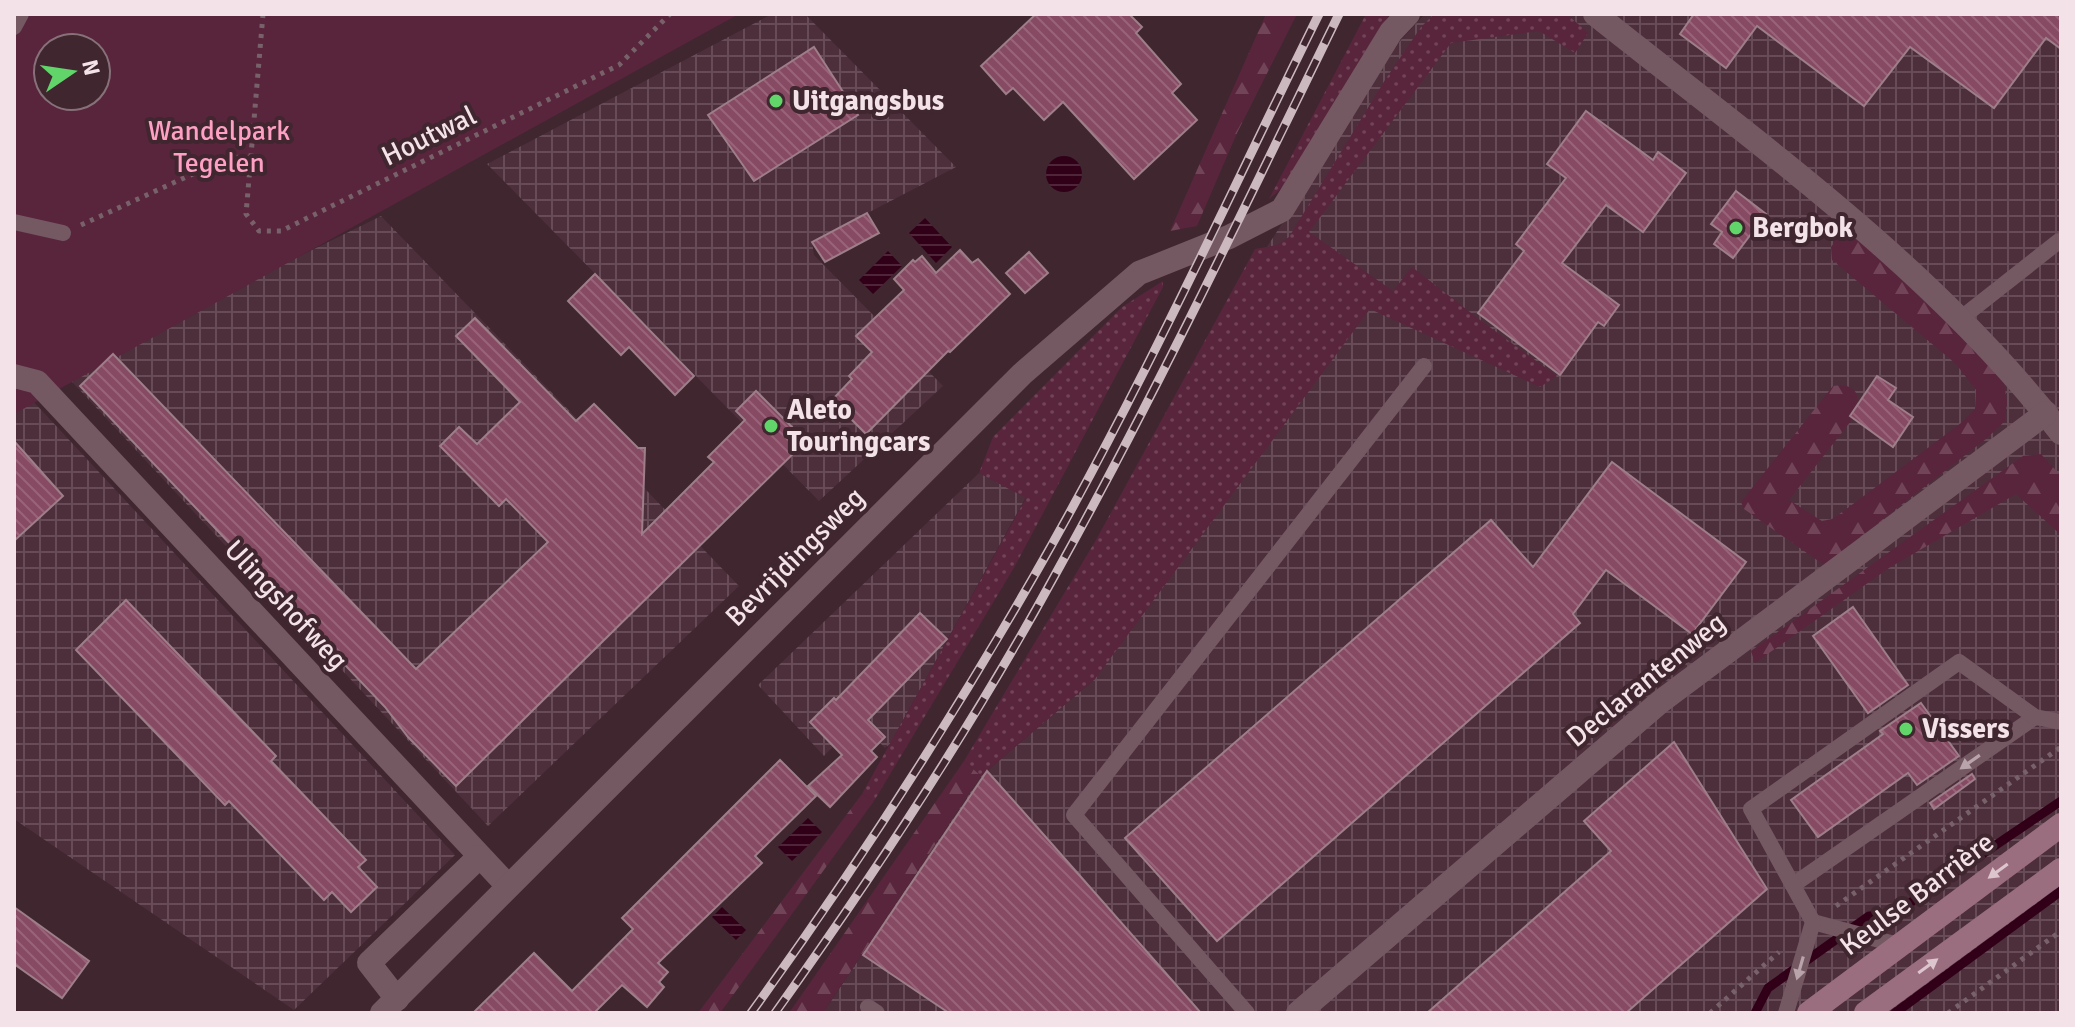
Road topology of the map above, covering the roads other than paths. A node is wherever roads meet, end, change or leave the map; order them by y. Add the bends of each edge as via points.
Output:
1 (21, 14) edge
2 (1408, 14) edge
3 (1595, 14) edge
4 (14, 27) edge
5 (14, 222) edge
6 (63, 233) road end
7 (2061, 243) edge
8 (1960, 319) junction
9 (1424, 366) dead end
10 (14, 376) edge
11 (2046, 413) junction
12 (2061, 433) edge
13 (2035, 717) junction
14 (2061, 722) edge
15 (2061, 825) edge
16 (479, 857) junction
17 (2061, 870) edge
18 (1793, 885) junction
19 (508, 886) junction
20 (1813, 922) junction
21 (1898, 945) junction
22 (389, 1006) edge
23 (1247, 1013) edge
24 (1298, 1013) edge
25 (1786, 1013) edge
26 (1809, 1013) edge
27 (1866, 1013) edge

1 - 4 lane
2 - 19 street, Bevrijdingsweg via 1391,32 1282,210 1139,273 1022,374
3 - 8 street via 1862,226
5 - 6 lane
7 - 8 lane
8 - 11 street
9 - 23 lane via 1074,815
10 - 16 street, Ulingshofweg via 37,382
11 - 12 street
11 - 24 street, Declarantenweg via 1660,702
13 - 14 lane
13 -> 18 lane
13 - 18 lane via 1959,662 1751,809
15 -> 21 main road, Keulse Barrière
16 - 19 street, Ulingshofweg
16 - 22 street, Bevrijdingsweg via 369,963
27 -> 17 main road
18 - 20 lane
19 - 22 street, Bevrijdingsweg
20 - 21 lane
20 -> 25 lane
21 - 26 main road, Keulse Barrière

